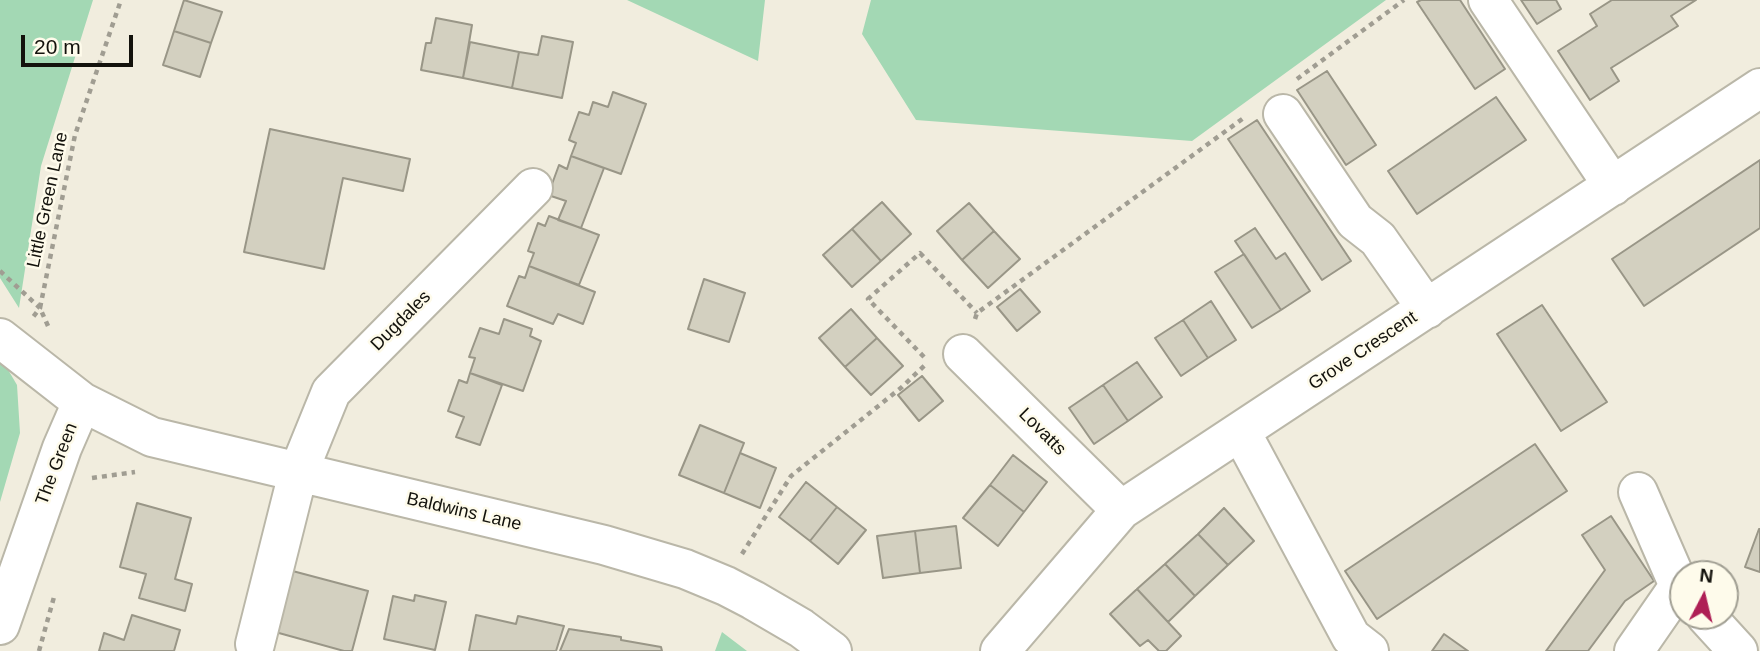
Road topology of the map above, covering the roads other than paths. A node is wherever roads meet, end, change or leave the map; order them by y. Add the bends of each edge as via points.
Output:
1 (1488, 0) edge
2 (1760, 88) edge
3 (1277, 102) road end
4 (1613, 186) junction
5 (533, 188) dead end
6 (1427, 309) junction
7 (0, 338) edge
8 (963, 354) road end
9 (82, 402) junction
10 (1241, 432) junction
11 (298, 473) junction
12 (1638, 492) dead end
13 (1121, 510) junction
14 (1669, 562) edge
15 (1669, 605) edge
16 (0, 625) edge
17 (1719, 630) edge
18 (255, 644) dead end
19 (832, 651) edge
20 (1000, 651) edge
21 (1369, 651) edge
22 (1634, 651) edge
23 (1738, 651) edge

1 - 4 street
2 - 4 street, Grove Crescent
3 - 6 street via 1355,220 1378,239
4 - 6 street, Grove Crescent
5 - 11 street, Dugdales via 331,392
6 - 10 street, Grove Crescent
7 - 9 street, The Green
8 - 13 street, Lovatts
9 - 11 street, Baldwins Lane via 152,437
9 - 16 street, The Green
10 - 13 street, Grove Crescent
10 - 21 street via 1350,637
11 - 18 street, Dugdales
11 - 19 street, Baldwins Lane via 604,545 685,569 726,586
12 - 14 street
13 - 20 street, Grove Crescent
15 - 22 street
17 - 23 street

